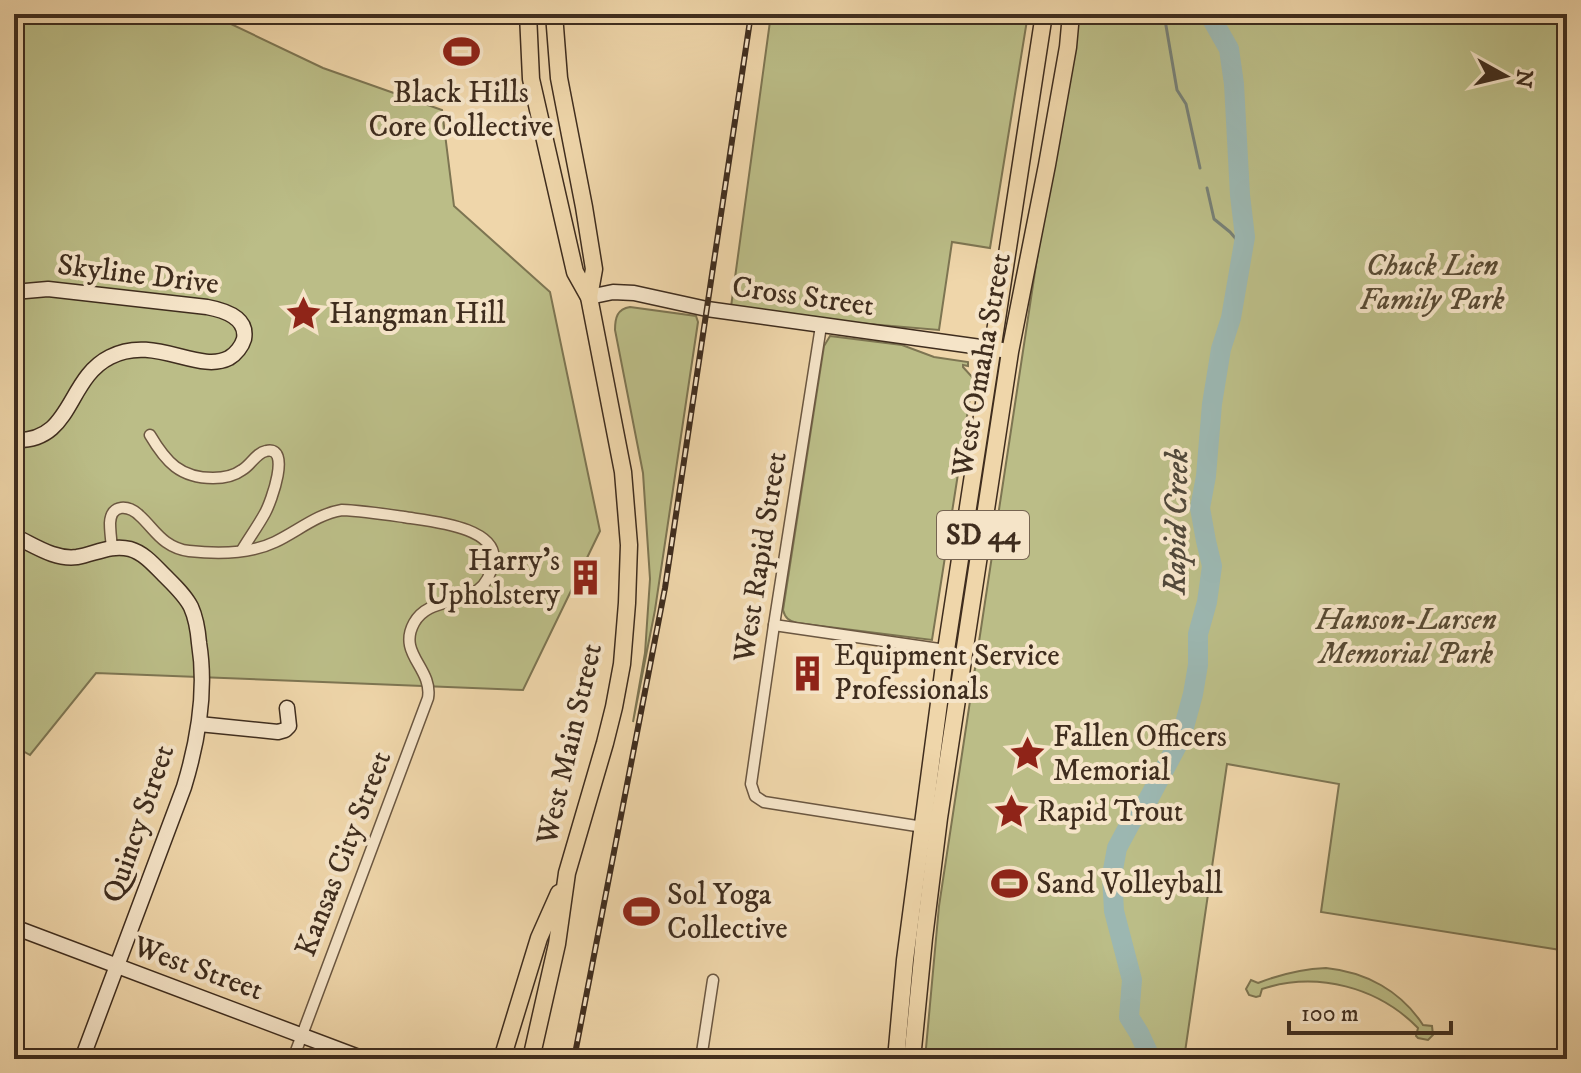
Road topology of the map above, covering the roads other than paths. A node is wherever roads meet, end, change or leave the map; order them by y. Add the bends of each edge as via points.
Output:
1 (528, 14) edge
2 (545, 14) edge
3 (554, 14) edge
4 (1044, 14) edge
5 (1071, 14) edge
6 (584, 207) junction
7 (14, 292) edge
8 (589, 297) junction
9 (821, 326) junction
10 (991, 349) junction
11 (1010, 352) junction
12 (150, 435) dead end
13 (14, 440) edge
14 (14, 536) edge
15 (112, 547) junction
16 (242, 550) junction
17 (774, 625) junction
18 (946, 650) junction
19 (287, 708) dead end
20 (199, 724) junction
21 (923, 827) junction
22 (567, 873) junction
23 (14, 927) edge
24 (116, 966) junction
25 (713, 980) dead end
26 (302, 1035) junction
27 (82, 1059) edge
28 (293, 1059) edge
29 (364, 1059) edge
30 (502, 1059) edge
31 (531, 1059) edge
32 (701, 1059) edge
33 (896, 1059) edge
34 (912, 1059) edge

1 - 8 main road, West Main Street via 531,79 575,272
2 - 6 main road via 552,100 569,174
3 - 6 main road, West Main Street via 562,98
4 - 10 main road, West Omaha Street / SD 44
5 - 11 main road, West Omaha Street / SD 44
6 - 8 main road, West Main Street via 594,269
7 - 13 street, Skyline Drive via 48,289 207,307 232,314 244,331 237,352 219,361 151,349 107,358 87,376 47,433 30,441
8 - 9 street, Cross Street via 634,293
8 - 22 main road, West Main Street via 623,472 627,603 614,707
9 - 10 street, Cross Street
9 - 17 street, West Rapid Street
10 - 11 street, Cross Street
10 - 18 main road, West Omaha Street / SD 44
11 - 34 main road, West Omaha Street / SD 44 via 939,818
12 - 16 street via 169,463 197,477 231,476 258,454 277,453 267,509
14 - 15 street via 63,557
15 - 16 street via 111,514 123,506 174,548
15 - 20 street, Quincy Street via 143,555 190,605 201,656
16 - 26 street, Kansas City Street via 275,542 330,512 355,510 446,523 486,541 494,556 478,590 426,610 410,633 411,651 430,689
17 - 18 street
17 - 21 street, West Rapid Street via 751,784 755,796 764,802
18 - 21 main road, West Omaha Street / SD 44
19 - 20 street via 289,726 278,732
20 - 24 street, Quincy Street via 184,787
21 - 33 main road, West Omaha Street / SD 44
22 - 30 main road via 539,938
22 - 31 main road, West Main Street
23 - 24 street, West Street
24 - 26 street, West Street
24 - 27 street, Quincy Street
25 - 32 street
26 - 28 street, Kansas City Street
26 - 29 street, West Street

